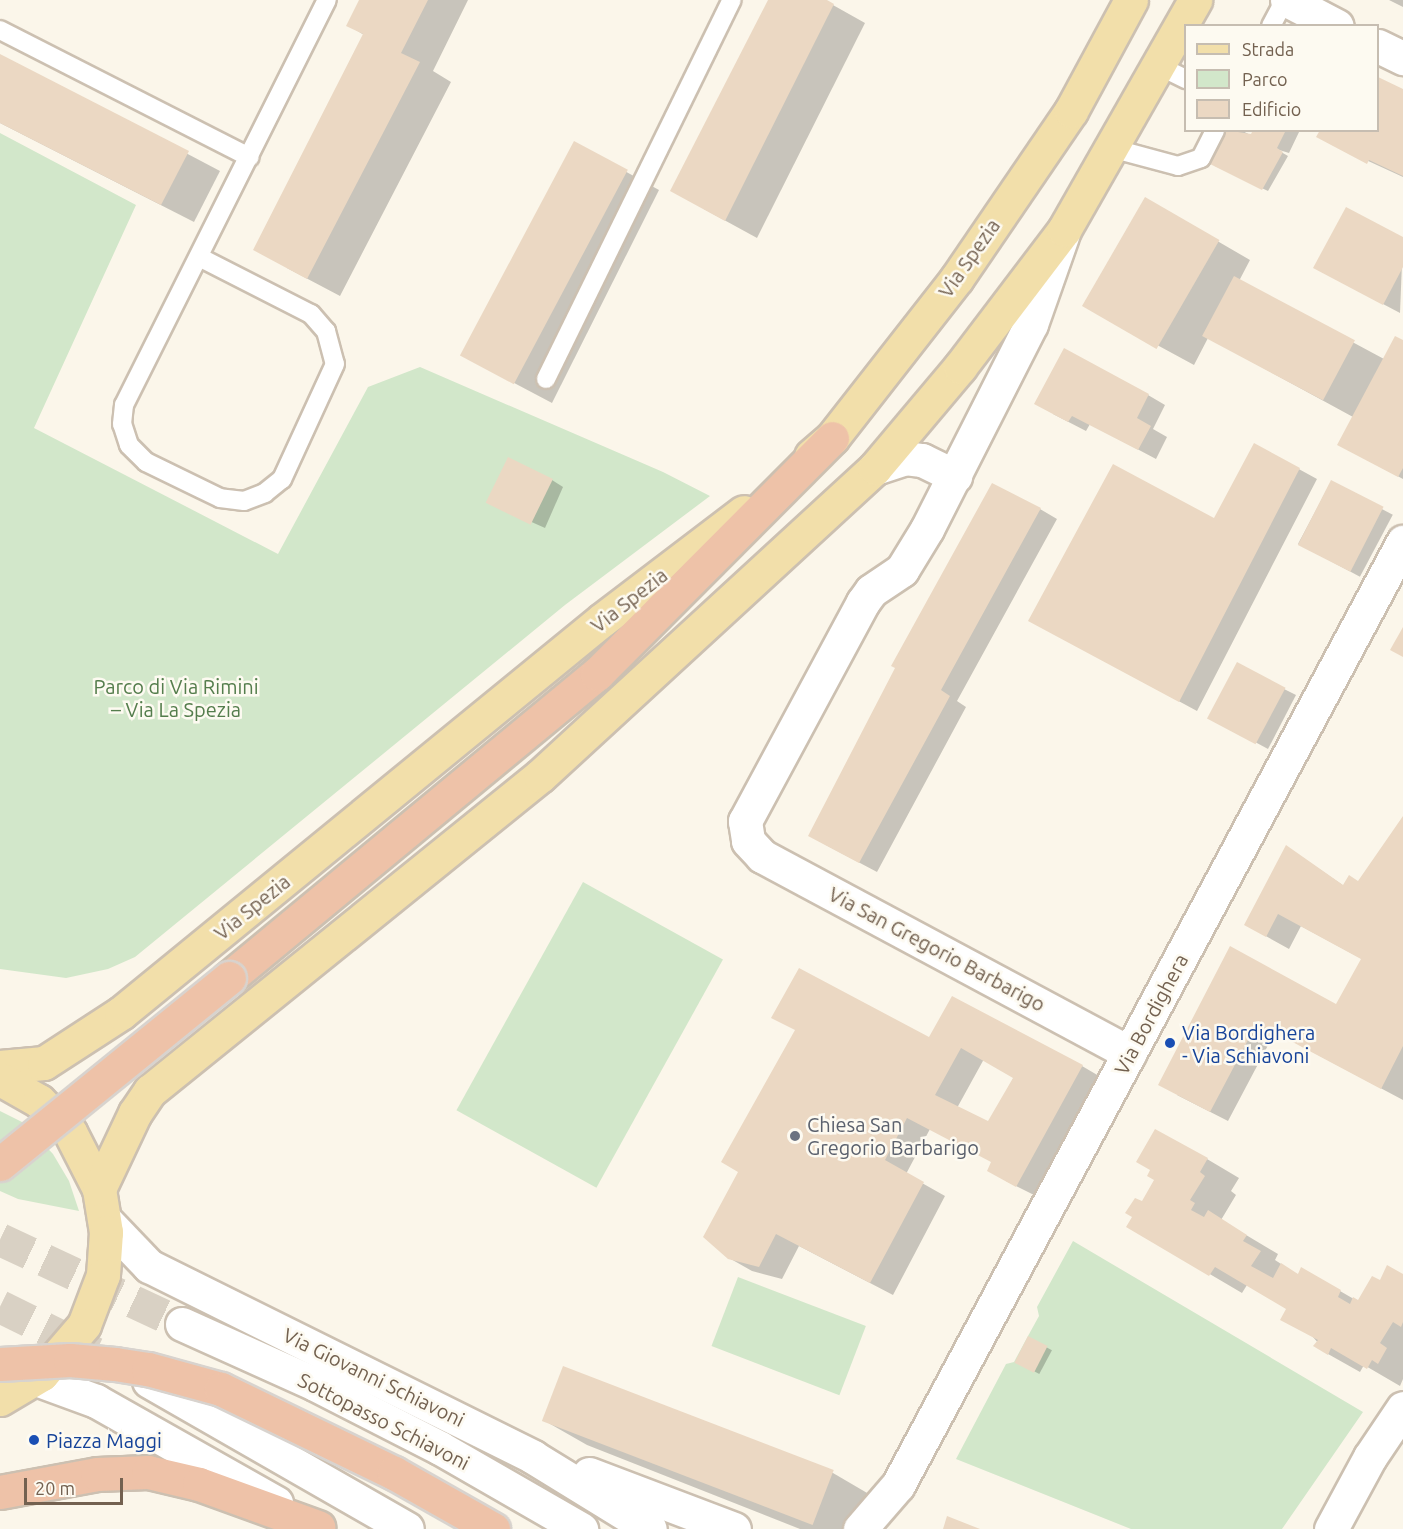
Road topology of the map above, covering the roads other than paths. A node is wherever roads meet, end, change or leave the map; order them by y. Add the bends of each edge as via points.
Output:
1 (327, 0) edge
2 (732, 0) edge
3 (1131, 0) edge
4 (1195, 0) edge
5 (1286, 0) edge
6 (1187, 24) edge
7 (1272, 24) edge
8 (1334, 24) edge
9 (0, 30) edge
10 (1184, 35) edge
11 (1379, 47) edge
12 (1403, 58) edge
13 (1172, 73) edge
14 (1214, 132) edge
15 (1110, 148) junction
16 (249, 157) junction
17 (1064, 230) junction
18 (199, 257) junction
19 (546, 379) dead end
20 (832, 438) junction
21 (875, 468) junction
22 (955, 476) junction
23 (1403, 542) edge
24 (1130, 1053) junction
25 (0, 1067) edge
26 (0, 1079) edge
27 (0, 1164) edge
28 (102, 1205) junction
29 (182, 1324) tunnel mouth
30 (0, 1364) edge
31 (36, 1379) junction
32 (149, 1381) dead end
33 (0, 1399) edge
34 (1403, 1408) edge
35 (559, 1471) junction
36 (898, 1485) junction
37 (0, 1492) edge
38 (320, 1528) edge
39 (407, 1529) edge
40 (493, 1529) edge
41 (581, 1529) edge
42 (650, 1529) edge
43 (734, 1529) edge
44 (860, 1529) edge
45 (892, 1529) edge
46 (1331, 1529) edge

1 - 16 lane
2 - 19 lane
3 - 20 main road, Via Spezia via 1071,111 957,278
4 - 6 main road
5 - 7 lane
5 - 8 street
9 - 16 lane
10 - 13 main road
11 - 12 street
13 - 15 main road
14 - 15 lane via 1201,159 1178,166
15 - 17 main road
16 - 18 lane
17 - 21 main road via 960,368
17 - 22 street via 1031,324
18 - 18 lane via 124,405 122,424 129,446 146,462 220,498 244,501 265,493 282,479 335,364 326,331 311,314
20 - 25 main road, Via Spezia via 752,506 602,620 121,1013 44,1063
20 - 27 highway, bridge via 597,674
21 - 22 street via 905,458 922,460
21 - 28 main road via 540,776 150,1091 135,1113
22 - 24 street, Via San Gregorio Barbarigo via 910,560 863,602 745,821 748,841 762,856
23 - 24 street, Via Bordighera
24 - 36 street, Via Bordighera
26 - 28 main road via 21,1089 55,1115 82,1150
28 - 31 main road via 103,1275 89,1315 72,1343
28 - 35 street, Via Giovanni Schiavoni via 149,1266
29 - 41 street, Sottopasso Schiavoni via 409,1432
30 - 40 highway, bridge via 70,1360 133,1366 221,1389 394,1473
31 - 33 main road
31 - 38 street via 96,1401
32 - 39 street
34 - 46 street via 1370,1457
35 - 42 street, Via Giovanni Schiavoni
35 - 43 street via 616,1482
36 - 44 street, Via Bordighera
36 - 45 street, Via Bordighera
37 - 38 highway via 119,1472 148,1472 179,1477

